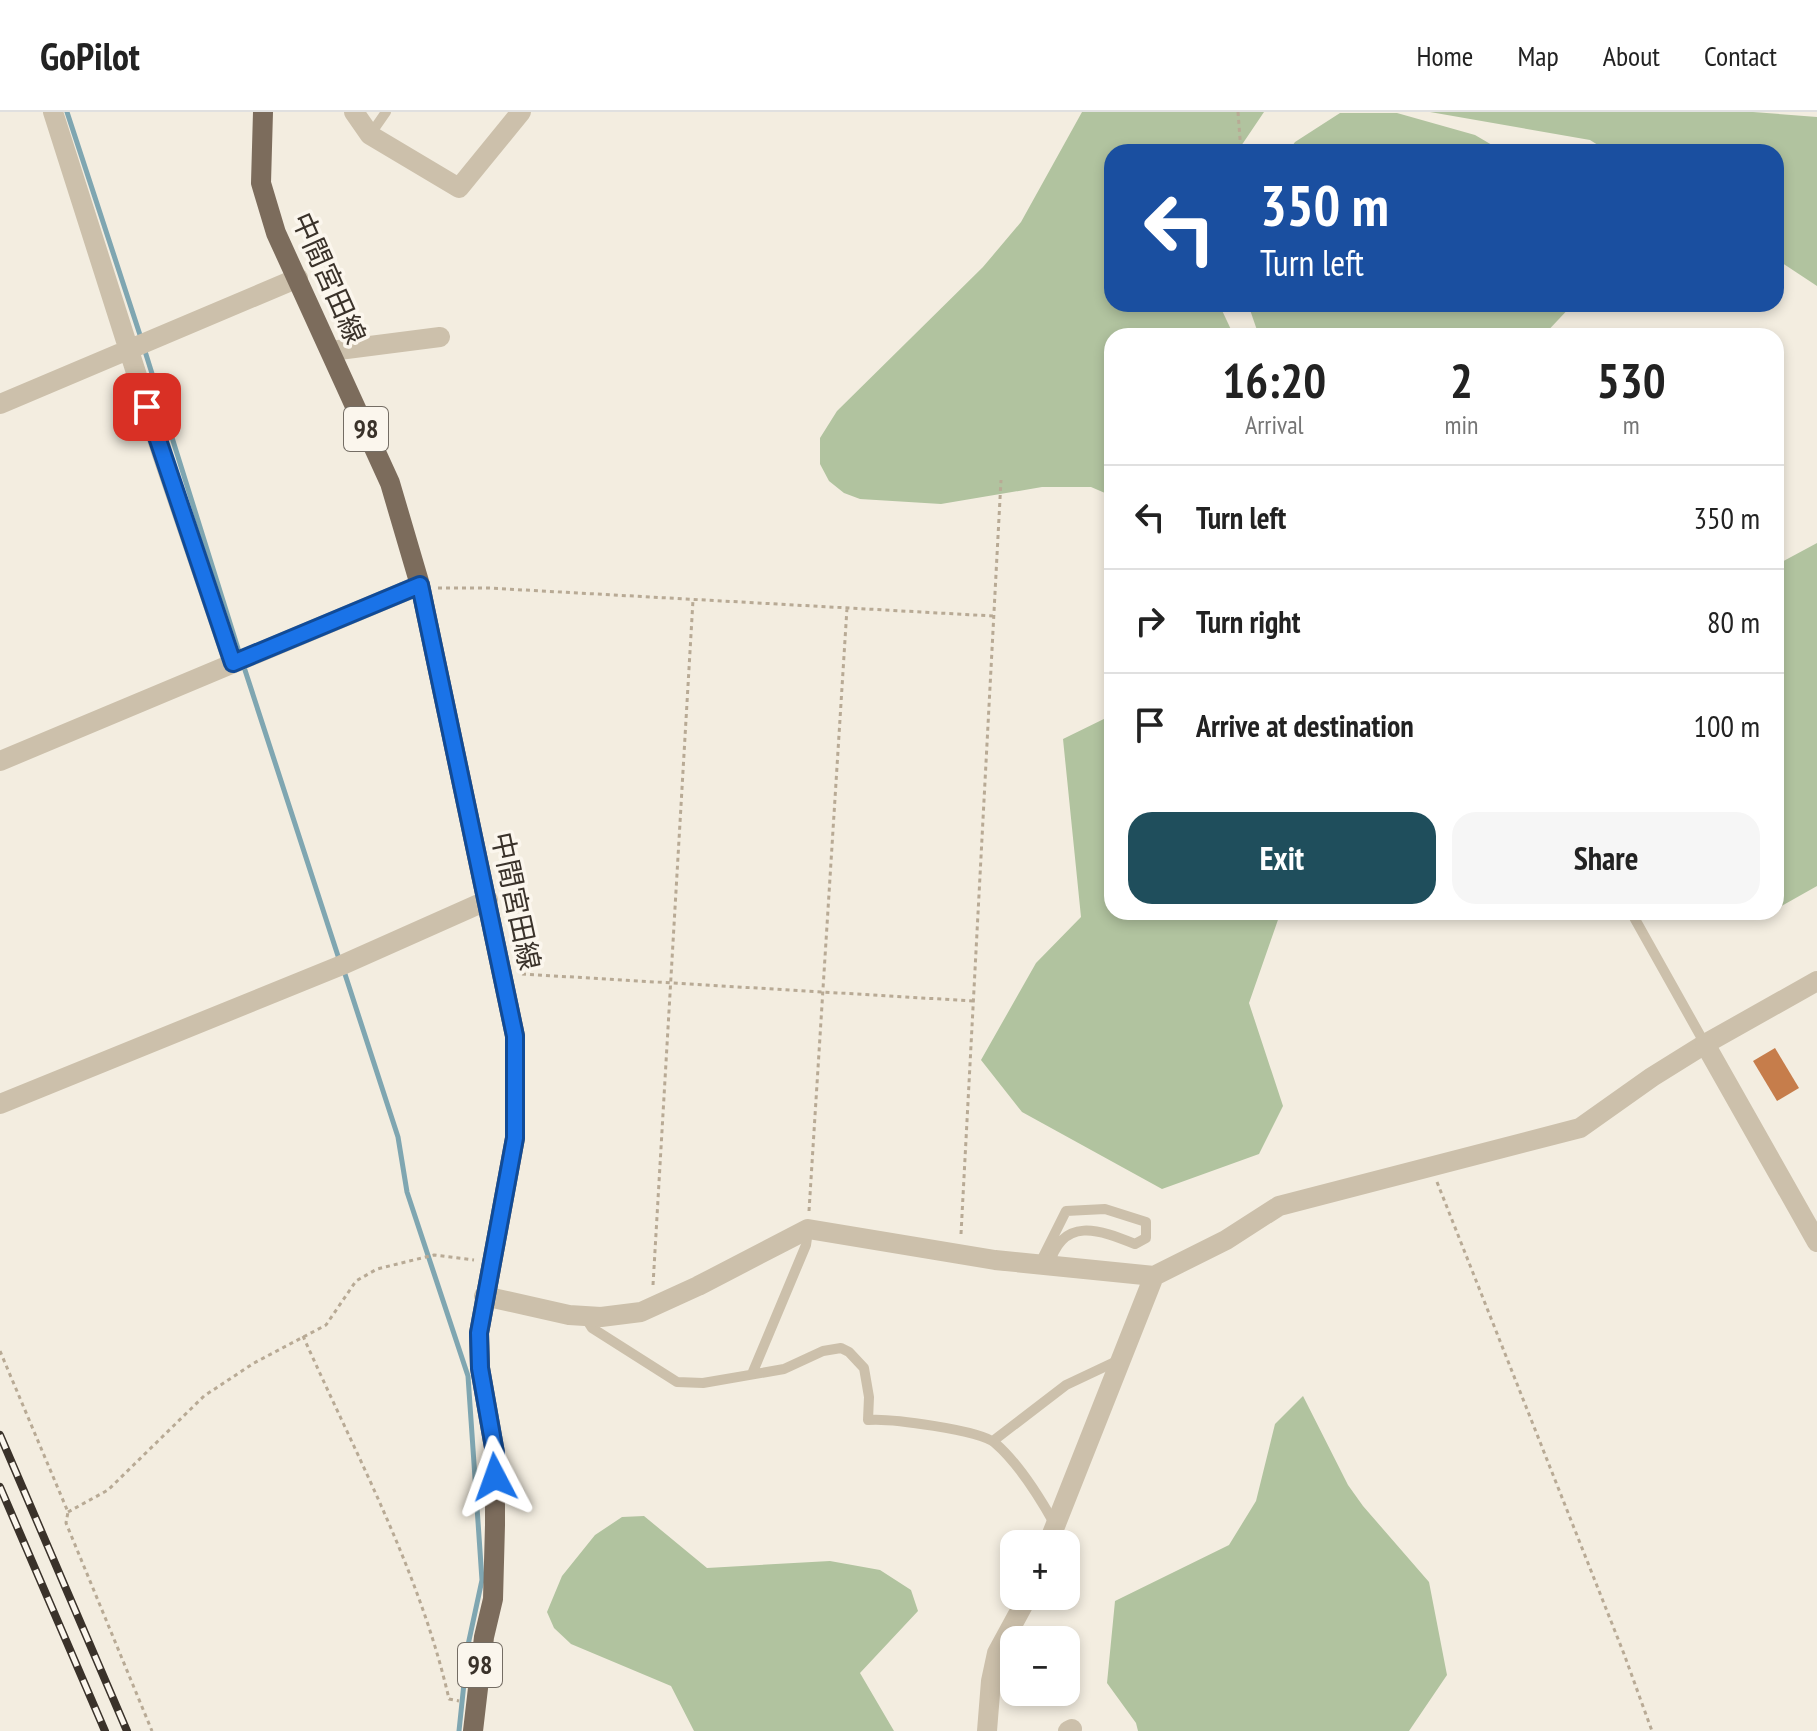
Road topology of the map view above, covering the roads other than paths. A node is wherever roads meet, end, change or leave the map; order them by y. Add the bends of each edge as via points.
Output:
1 (53, 112) edge
2 (263, 112) edge
3 (354, 112) edge
4 (386, 112) edge
5 (521, 112) edge
6 (370, 135) junction
7 (298, 278) junction
8 (440, 337) dead end
9 (130, 349) junction
10 (331, 351) junction
11 (0, 404) edge
12 (421, 588) junction
13 (233, 663) junction
14 (0, 761) edge
15 (488, 900) junction
16 (1635, 920) edge
17 (1817, 981) edge
18 (1705, 1044) junction
19 (0, 1104) edge
20 (808, 1229) junction
21 (1817, 1242) edge
22 (1044, 1265) junction
23 (1154, 1276) junction
24 (484, 1296) junction
25 (584, 1316) junction
26 (1121, 1359) junction
27 (752, 1374) junction
28 (993, 1441) junction
29 (1050, 1530) edge
30 (1054, 1530) edge
31 (1020, 1610) edge
32 (473, 1731) edge
33 (987, 1731) edge

1 - 9 street
2 - 7 main road, 中間宮田線 / 98 via 261,183 276,233
3 - 6 street
4 - 6 lane
5 - 6 street via 459,188
7 - 9 street
7 - 10 main road, 中間宮田線 / 98
8 - 10 street
9 - 11 street
9 - 13 street
10 - 12 main road, 中間宮田線 / 98 via 390,483
12 - 13 street
12 - 15 main road, 中間宮田線 / 98
13 - 14 street
15 - 19 street
15 - 24 main road, 中間宮田線 / 98 via 515,1036 515,1138
16 - 18 lane
17 - 18 street
18 - 21 street
18 - 23 street via 1580,1128 1279,1206
20 - 22 street
20 - 25 street via 641,1312
20 - 27 lane
22 - 22 lane via 1066,1211 1105,1209 1146,1222 1146,1238 1135,1244 1101,1230 1078,1231 1061,1241
22 - 23 street
23 - 26 street
24 - 25 street
24 - 32 main road, 中間宮田線 / 98 via 480,1356 495,1453 495,1525 493,1599
25 - 27 lane via 592,1328 677,1382
26 - 28 lane via 1066,1385
26 - 30 street
27 - 28 lane via 784,1369 841,1348 864,1368 868,1420
28 - 29 lane via 1038,1495
31 - 33 street via 997,1653

